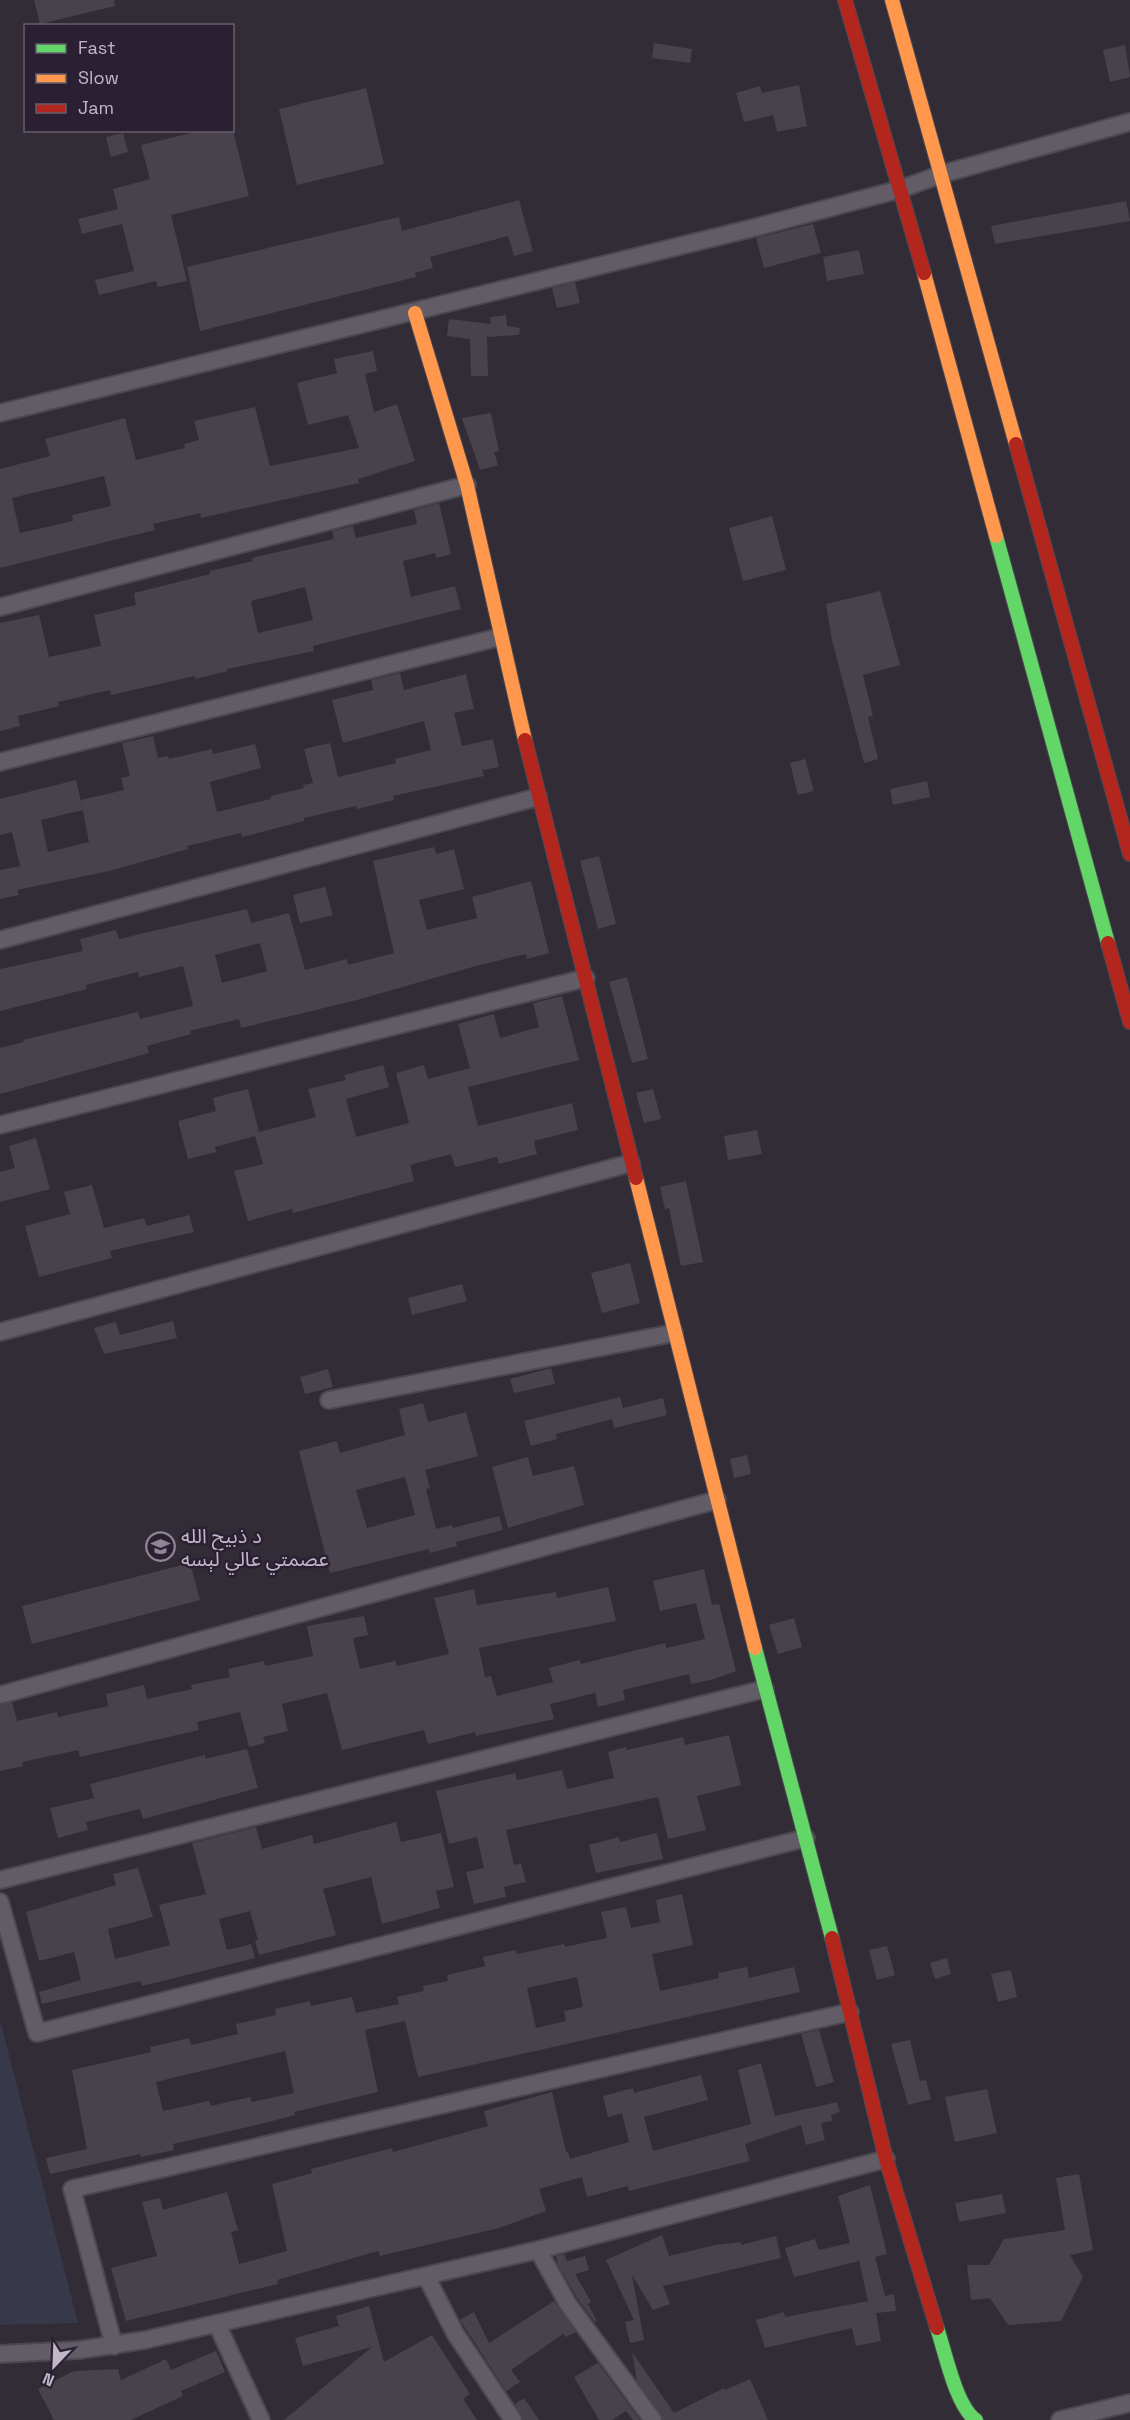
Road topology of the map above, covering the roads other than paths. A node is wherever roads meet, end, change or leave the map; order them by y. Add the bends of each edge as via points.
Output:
1 (845, 0) edge
2 (892, 0) edge
3 (1130, 122) edge
4 (942, 174) junction
5 (901, 189) junction
6 (415, 313) junction
7 (0, 413) edge
8 (467, 485) junction
9 (0, 608) edge
10 (500, 638) junction
11 (0, 762) edge
12 (538, 797) junction
13 (1130, 854) edge
14 (0, 940) edge
15 (586, 978) junction
16 (1130, 1022) edge
17 (0, 1125) edge
18 (631, 1163) junction
19 (0, 1332) edge
20 (674, 1333) junction
21 (329, 1400) dead end
22 (717, 1500) junction
23 (765, 1689) junction
24 (0, 1695) edge
25 (806, 1838) junction
26 (0, 1880) edge
27 (0, 1902) edge
28 (850, 2012) junction
29 (886, 2159) junction
30 (538, 2250) junction
31 (426, 2276) junction
32 (217, 2324) junction
33 (114, 2346) junction
34 (0, 2355) edge
35 (1128, 2409) edge
36 (261, 2420) edge
37 (513, 2420) edge
38 (653, 2420) edge
39 (976, 2420) edge
40 (1060, 2420) edge

1 - 5 street
2 - 4 street
3 - 4 street
4 - 5 street
4 - 13 street
5 - 6 street
5 - 16 street
6 - 7 street
6 - 8 street
8 - 9 street
8 - 10 street
10 - 11 street
10 - 12 street
12 - 14 street
12 - 15 street
15 - 17 street
15 - 18 street
18 - 19 street
18 - 20 street
20 - 21 street
20 - 22 street
22 - 23 street
22 - 24 street
23 - 25 street
23 - 26 street
25 - 27 street via 37,2033
25 - 28 street
28 - 29 street
28 - 33 street via 72,2189
29 - 30 street
29 - 39 street via 954,2382 970,2416
30 - 31 street
30 - 38 street via 568,2304
31 - 32 street
31 - 37 street via 455,2333
32 - 33 street
32 - 36 street
33 - 34 street
35 - 40 street

